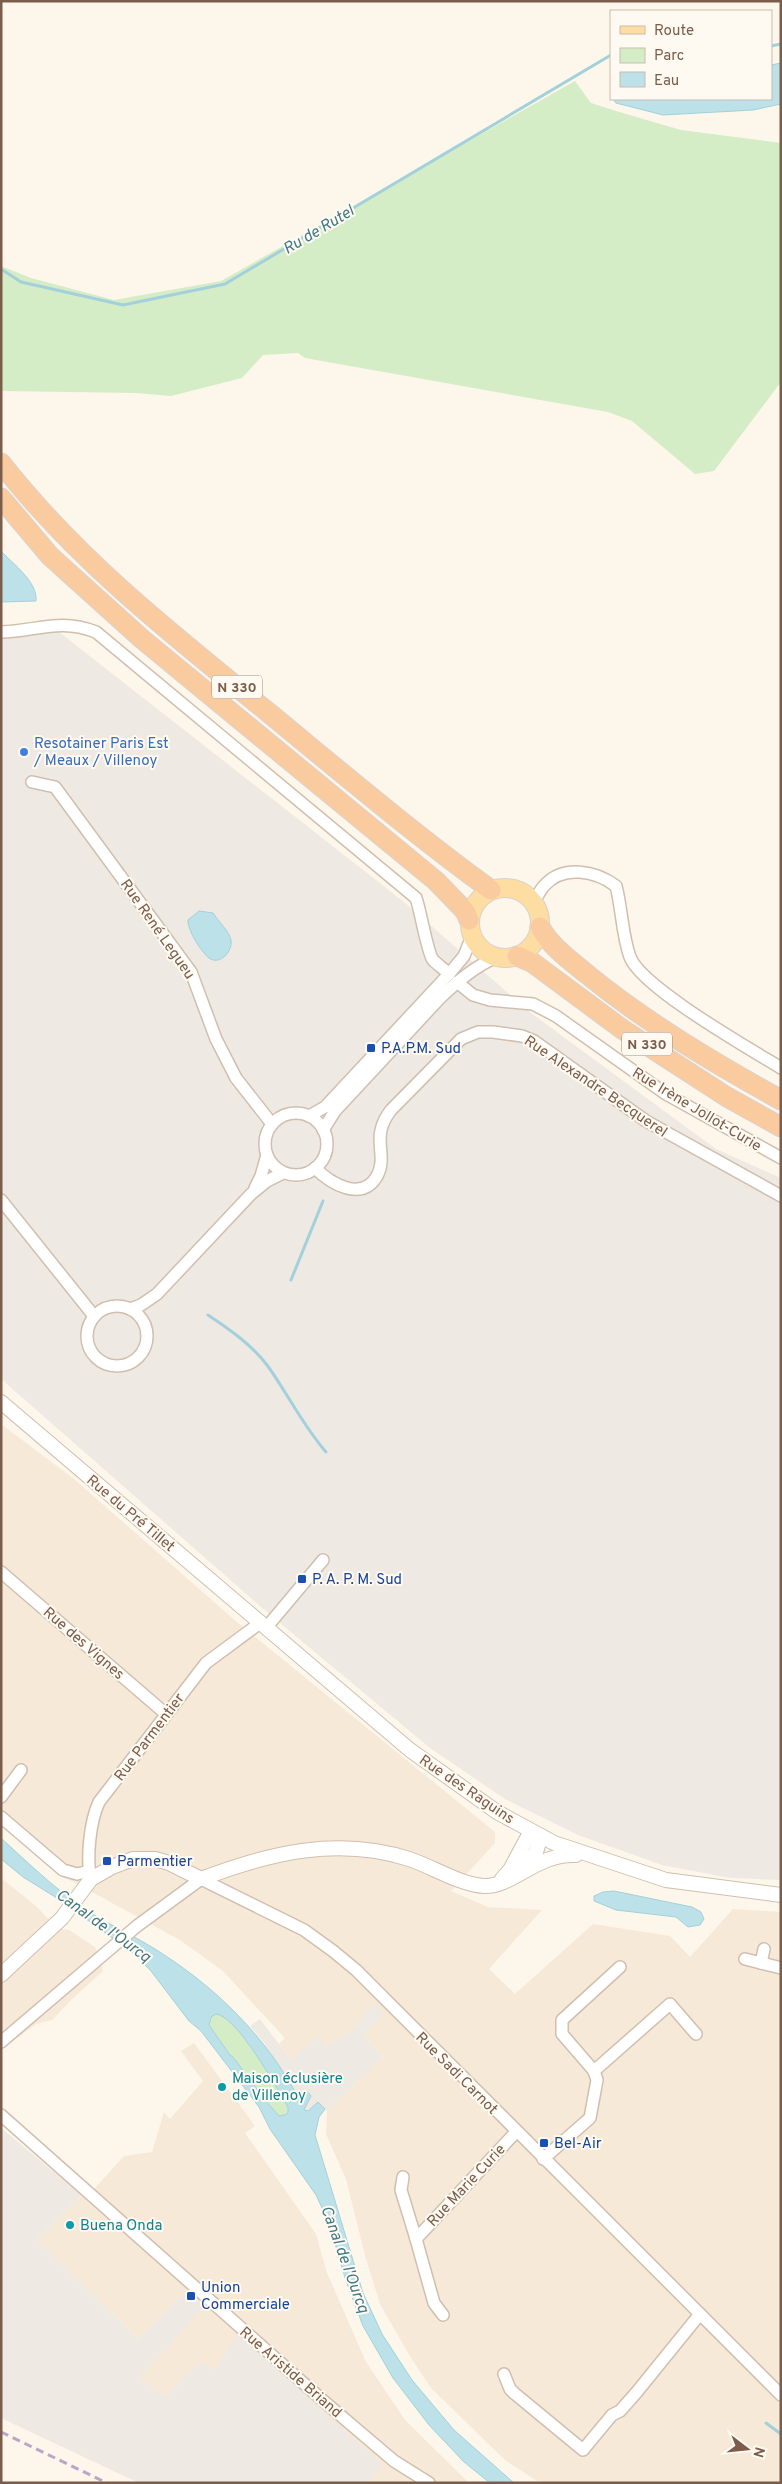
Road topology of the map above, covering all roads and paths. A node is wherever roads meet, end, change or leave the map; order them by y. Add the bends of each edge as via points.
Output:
1 (1, 463) edge
2 (1, 498) edge
3 (1, 632) edge
4 (32, 782) dead end
5 (491, 890) junction
6 (534, 902) junction
7 (540, 927) junction
8 (471, 928) junction
9 (517, 956) junction
10 (497, 957) junction
11 (449, 974) junction
12 (457, 982) junction
13 (781, 1068) edge
14 (781, 1100) edge
15 (309, 1116) junction
16 (272, 1124) junction
17 (781, 1127) edge
18 (324, 1130) junction
19 (267, 1155) junction
20 (781, 1158) edge
21 (315, 1168) junction
22 (284, 1173) junction
23 (251, 1194) junction
24 (781, 1196) edge
25 (1, 1200) edge
26 (157, 1294) junction
27 (130, 1309) junction
28 (94, 1316) junction
29 (144, 1321) junction
30 (1, 1402) edge
31 (323, 1560) dead end
32 (1, 1572) edge
33 (263, 1626) junction
34 (166, 1714) junction
35 (22, 1770) dead end
36 (1, 1797) edge
37 (1, 1817) edge
38 (536, 1833) junction
39 (587, 1855) junction
40 (512, 1876) junction
41 (202, 1879) junction
42 (88, 1880) junction
43 (499, 1884) junction
44 (781, 1895) edge
45 (764, 1949) dead end
46 (745, 1959) dead end
47 (761, 1963) junction
48 (620, 1967) dead end
49 (781, 1968) edge
50 (1, 1975) edge
51 (696, 2034) dead end
52 (1, 2042) edge
53 (594, 2071) junction
54 (1, 2115) edge
55 (516, 2132) junction
56 (543, 2158) junction
57 (403, 2178) dead end
58 (416, 2239) junction
59 (700, 2314) junction
60 (443, 2316) dead end
61 (504, 2374) dead end
62 (781, 2394) edge
63 (429, 2483) edge

1 - 5 highway, N 330 via 49,520 108,579 413,832
2 - 8 highway, N 330 via 50,556 135,633 436,881 465,911
3 - 11 street via 62,624 82,626 96,632 416,898 428,951
4 - 16 street, Rue René Legueu via 55,787 162,930 191,972 216,1038 236,1078
5 - 6 main road via 514,889
5 - 8 main road via 476,902
6 - 7 main road, N 330
6 - 13 street via 544,885 570,872 604,877 616,886 630,957 637,970 706,1022
7 - 9 main road via 532,944
7 - 14 highway, N 330 via 570,961 635,1011
8 - 10 main road, N 330 via 486,953
8 - 11 street via 464,956
9 - 10 main road
9 - 17 highway, N 330 via 533,963 622,1028 727,1097
10 - 12 street
11 - 15 street via 326,1106
12 - 18 street via 341,1105
12 - 20 street, Rue Irène Jollot-Curie via 473,995 532,1004 556,1016 666,1094
15 - 16 street via 289,1114
15 - 18 street
16 - 19 street via 265,1139
18 - 21 street via 326,1151
19 - 22 street
19 - 23 street
21 - 22 street via 300,1175
21 - 24 street, Rue Alexandre Becquerel via 335,1185 352,1190 367,1186 377,1176 381,1160 379,1138 382,1122 391,1110 461,1039 478,1032 493,1032 534,1041 646,1121
22 - 23 street via 266,1181
23 - 26 street
25 - 28 street
26 - 27 street
26 - 29 street
27 - 28 street via 111,1307
27 - 29 street
28 - 29 street via 89,1325 88,1346 101,1362 110,1366 130,1364 139,1358 147,1340
30 - 33 street, Rue du Pré Tillet
31 - 33 street, Rue Parmentier
32 - 34 street, Rue des Vignes
33 - 34 street, Rue Parmentier via 206,1663
33 - 38 street, Rue des Raguins via 410,1750 497,1812
34 - 42 street, Rue Parmentier via 94,1811
35 - 36 street
37 - 42 street via 63,1870
38 - 39 street, Rue des Raguins
38 - 40 street via 536,1852
38 - 43 street
39 - 40 street via 554,1856
39 - 44 street, Rue des Raguins via 666,1880
40 - 43 street
41 - 42 street, Rue Sadi Carnot via 169,1863 133,1859
41 - 43 street via 264,1856 336,1847 408,1858 484,1886
41 - 52 street via 137,1926
41 - 55 street, Rue Sadi Carnot via 304,1930 333,1951 356,1970
42 - 50 street via 62,1918
45 - 47 street
46 - 47 street
47 - 49 street
48 - 53 street via 562,2020 562,2034
51 - 53 street via 670,2004
53 - 56 street via 596,2080 590,2118
54 - 63 street, Rue Aristide Briand via 327,2404 394,2461
55 - 56 street, Rue Sadi Carnot
55 - 58 street, Rue Marie Curie
56 - 59 street, Rue Sadi Carnot
57 - 58 street, Rue Marie Curie via 401,2190
58 - 60 street, Rue Marie Curie via 434,2303
59 - 61 street via 636,2393 612,2415 583,2450 514,2393
59 - 62 street, Rue Sadi Carnot

